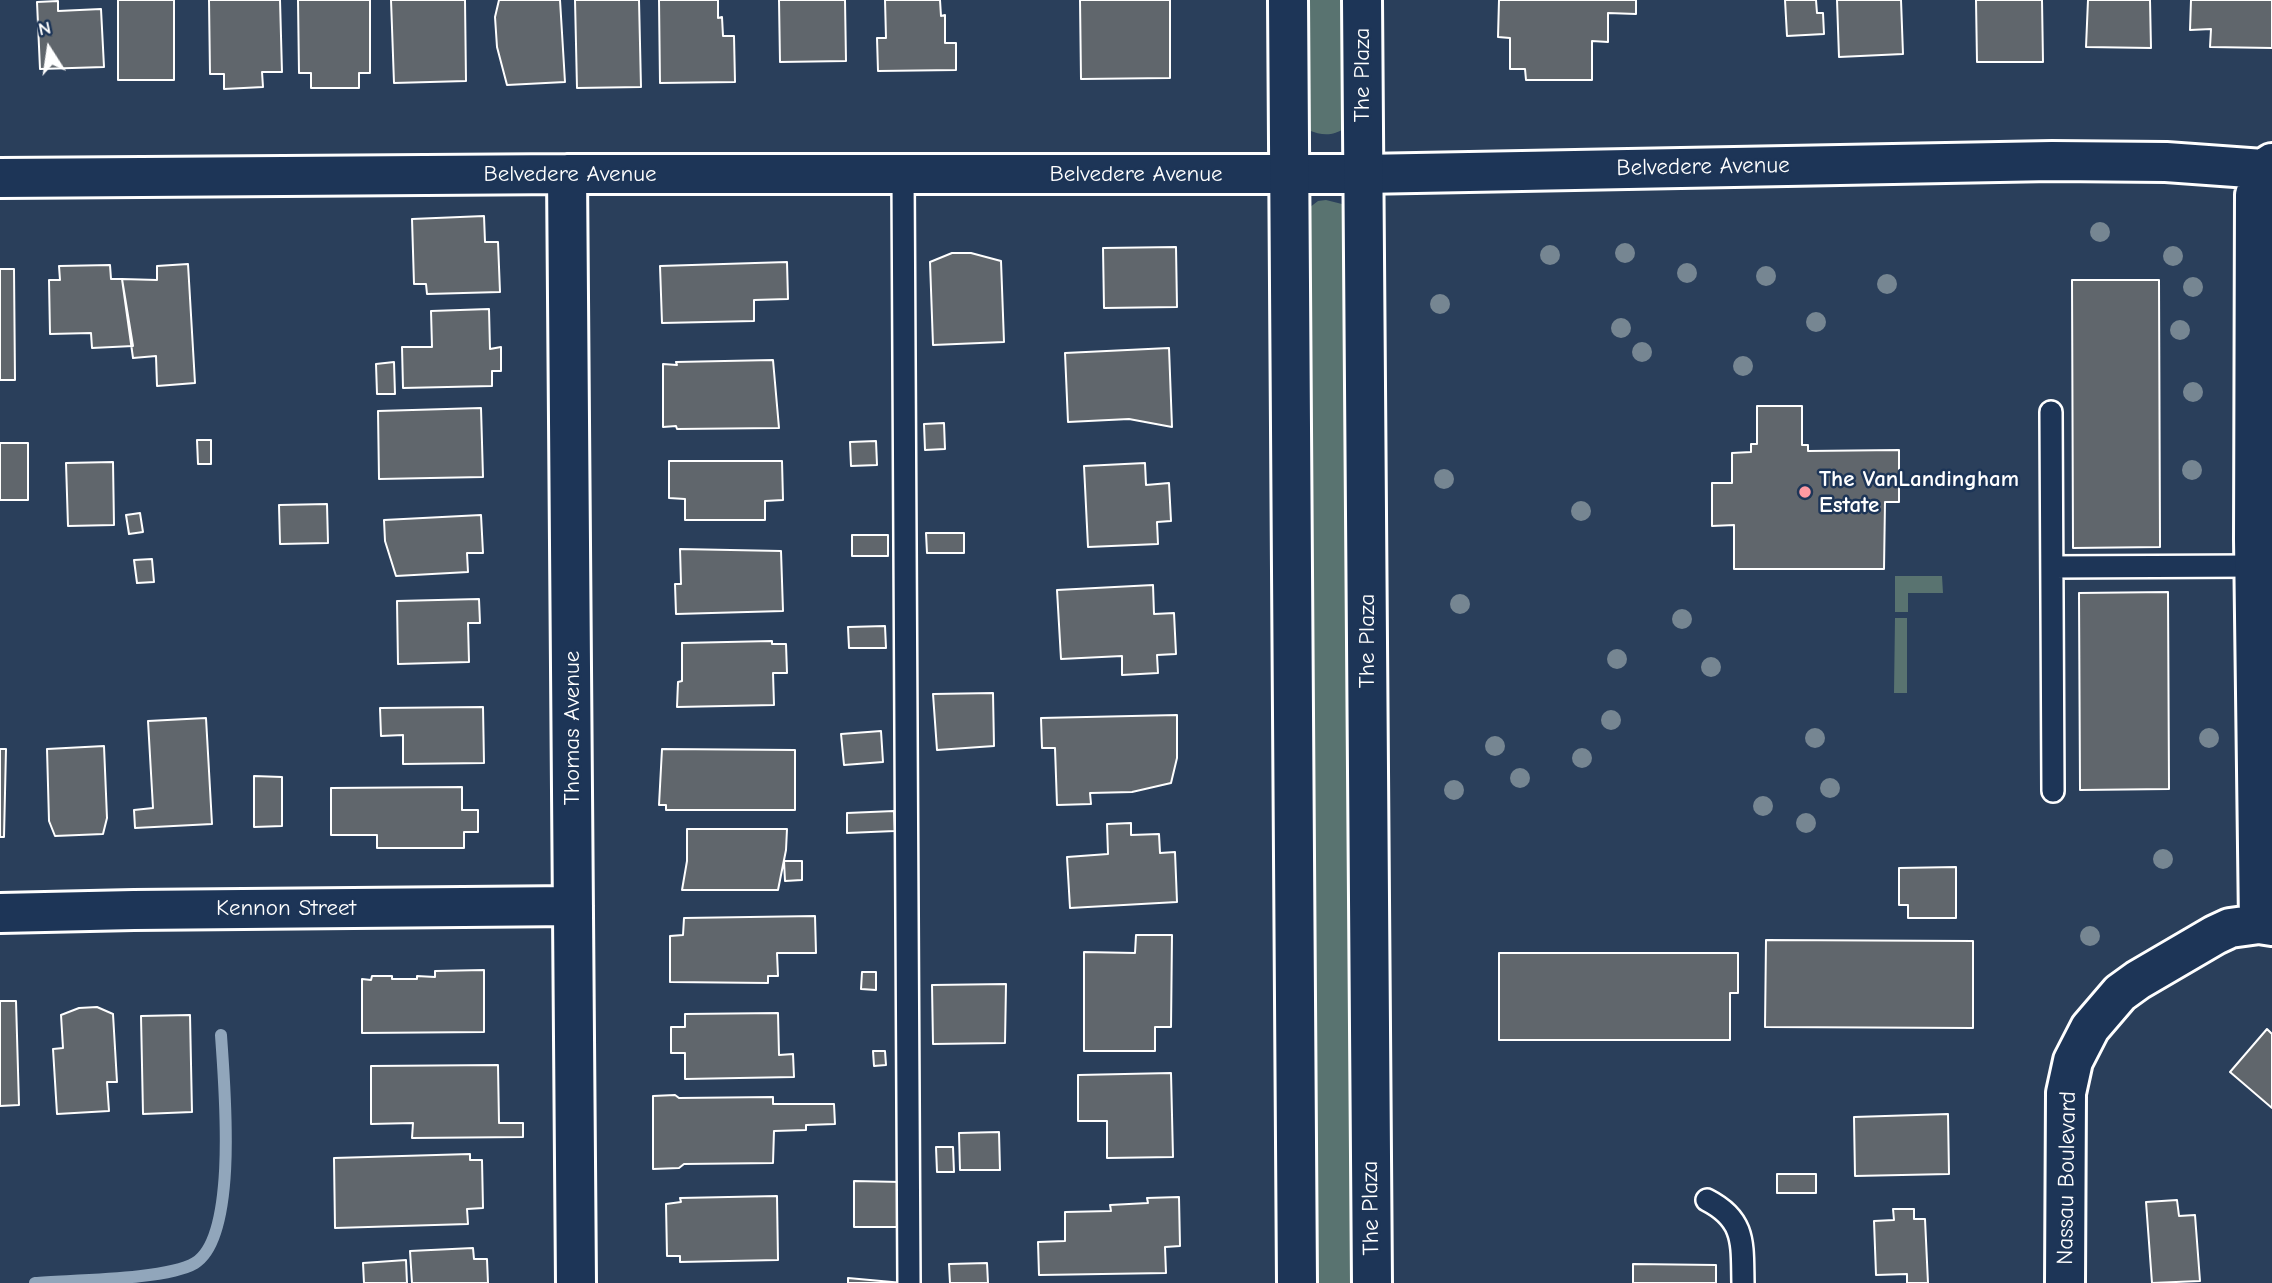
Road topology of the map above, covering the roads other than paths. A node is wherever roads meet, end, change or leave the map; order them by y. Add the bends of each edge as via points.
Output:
1 (1288, 0) edge
2 (1362, 0) edge
3 (2269, 168) edge
4 (567, 174) junction
5 (903, 174) junction
6 (1289, 174) junction
7 (1363, 174) junction
8 (0, 178) edge
9 (2051, 412) dead end
10 (2255, 566) junction
11 (2052, 568) junction
12 (2264, 617) edge
13 (2053, 792) dead end
14 (573, 906) junction
15 (0, 913) edge
16 (2265, 925) edge
17 (1707, 1200) dead end
18 (576, 1283) edge
19 (909, 1283) edge
20 (1297, 1283) edge
21 (1372, 1283) edge
22 (1743, 1283) edge
23 (2065, 1283) edge

1 - 6 street
2 - 7 street, The Plaza
3 - 7 street, Belvedere Avenue via 2040,161
3 - 10 street via 2255,195
4 - 5 street, Belvedere Avenue
4 - 8 street, Belvedere Avenue
4 - 14 street, Thomas Avenue
5 - 6 street, Belvedere Avenue
5 - 19 lane
6 - 7 street, Belvedere Avenue
6 - 20 street
7 - 21 street, The Plaza
9 - 11 lane
10 - 11 lane
10 - 12 street
11 - 13 lane
12 - 16 street
14 - 15 street, Kennon Street
14 - 18 street, Thomas Avenue
16 - 23 street, Nassau Boulevard via 2230,928 2138,980 2120,993 2090,1028 2073,1061 2066,1093
17 - 22 lane via 1724,1209 1737,1226

